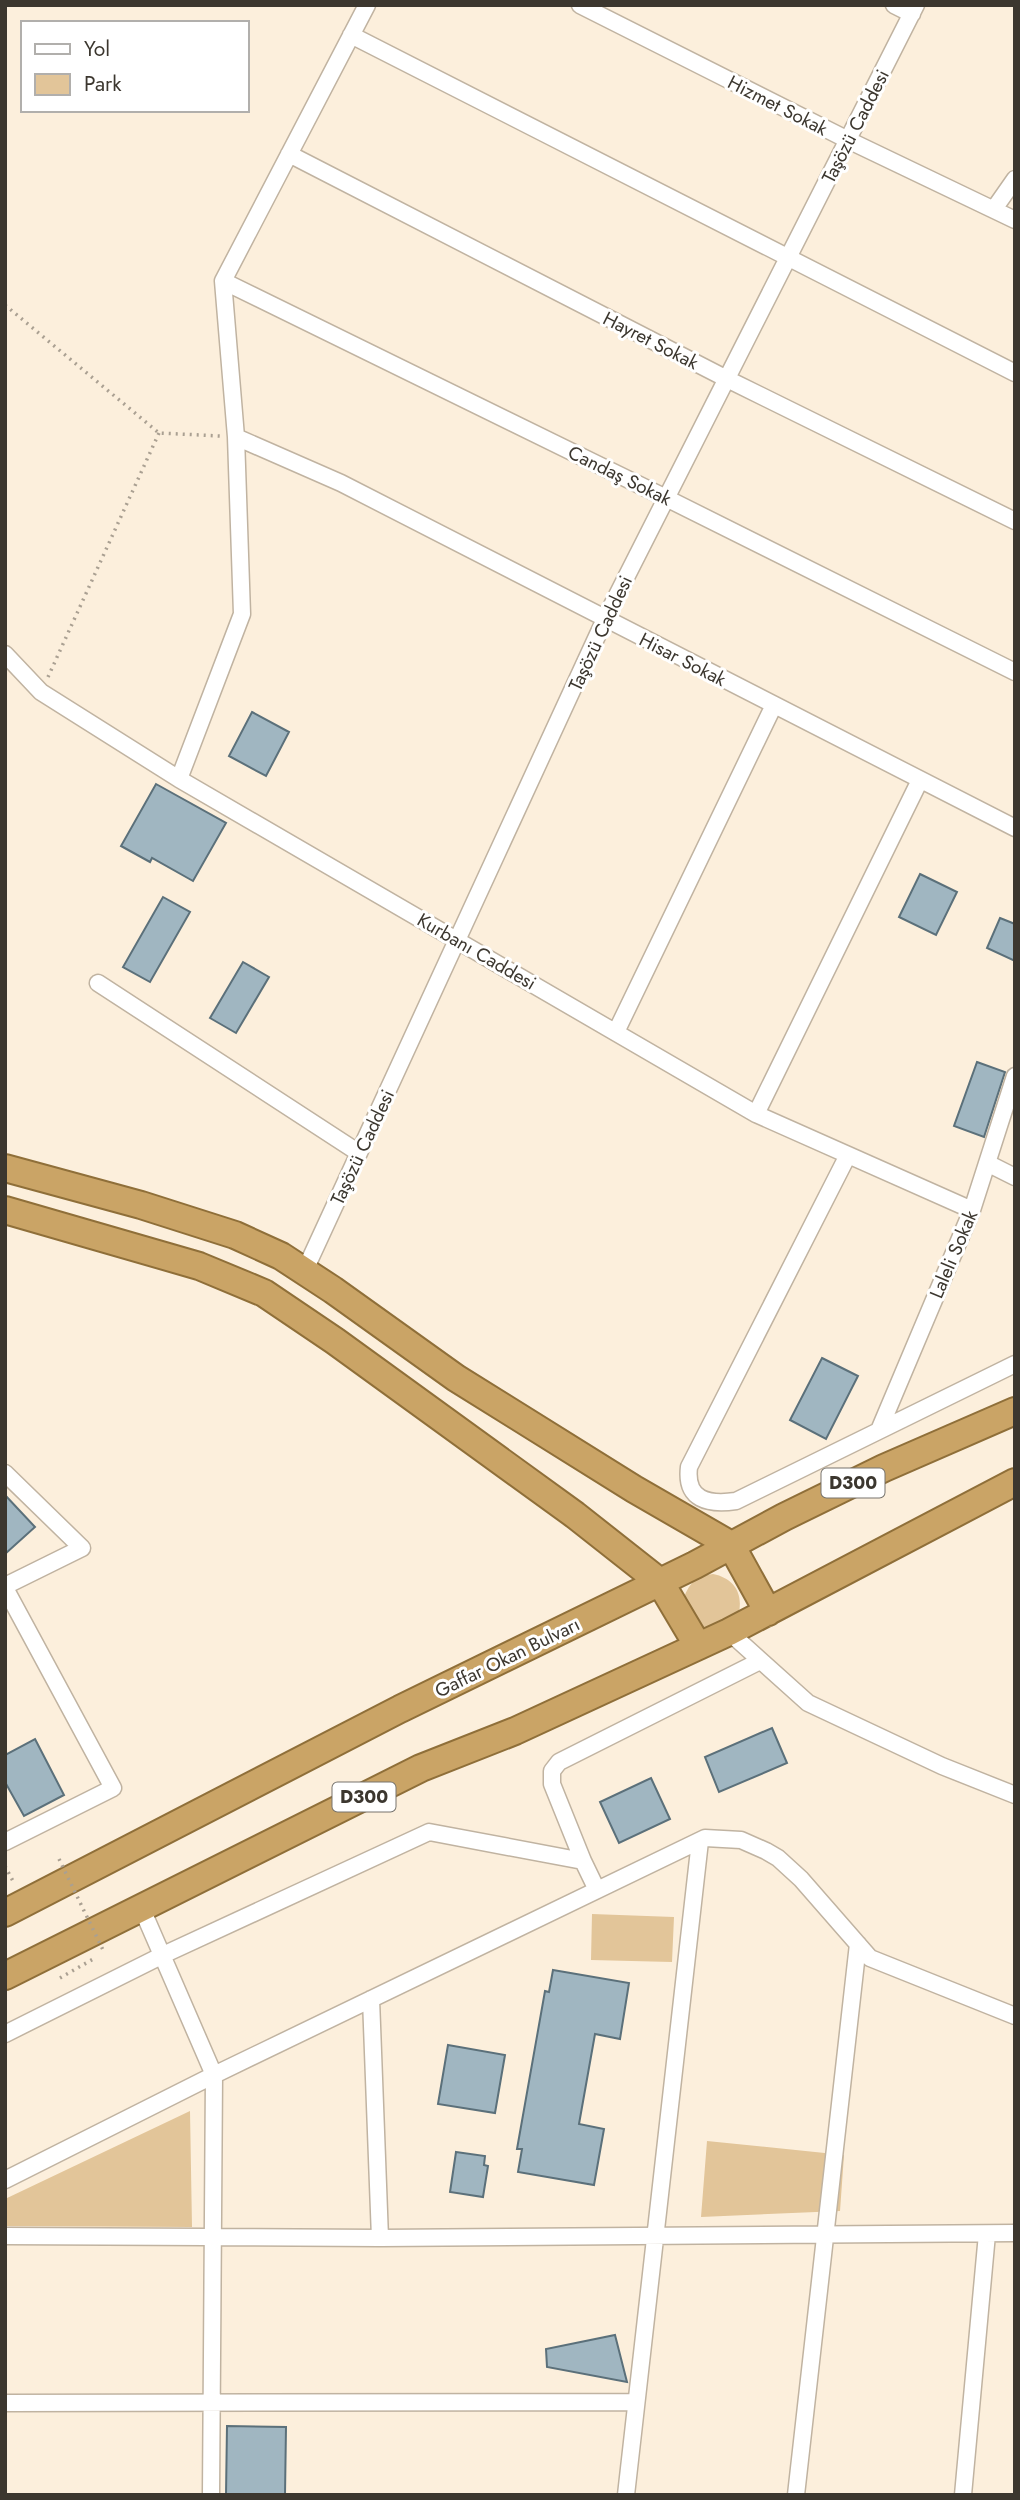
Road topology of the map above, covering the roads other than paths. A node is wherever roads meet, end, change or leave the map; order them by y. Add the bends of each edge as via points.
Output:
1 (367, 5) edge
2 (580, 5) edge
3 (894, 5) edge
4 (914, 10) edge
5 (351, 35) junction
6 (848, 140) junction
7 (289, 155) junction
8 (1015, 179) edge
9 (995, 209) junction
10 (1015, 220) edge
11 (788, 258) junction
12 (223, 281) junction
13 (1015, 373) edge
14 (727, 379) junction
15 (236, 437) junction
16 (666, 498) junction
17 (1015, 521) edge
18 (605, 619) junction
19 (5, 654) edge
20 (1015, 672) edge
21 (774, 705) junction
22 (179, 779) junction
23 (920, 780) junction
24 (1015, 828) edge
25 (459, 940) junction
26 (98, 983) dead end
27 (616, 1032) junction
28 (1015, 1076) edge
29 (756, 1114) junction
30 (359, 1153) junction
31 (848, 1155) junction
32 (987, 1163) junction
33 (5, 1168) edge
34 (1015, 1177) edge
35 (5, 1210) edge
36 (972, 1210) junction
37 (305, 1270) junction
38 (1015, 1364) edge
39 (1015, 1411) edge
40 (880, 1428) junction
41 (5, 1473) edge
42 (1015, 1482) edge
43 (730, 1545) junction
44 (660, 1582) junction
45 (5, 1587) edge
46 (768, 1612) junction
47 (729, 1632) junction
48 (698, 1646) junction
49 (760, 1661) junction
50 (1015, 1795) edge
51 (700, 1841) junction
52 (5, 1842) edge
53 (583, 1861) junction
54 (597, 1890) junction
55 (142, 1909) junction
56 (5, 1913) edge
57 (858, 1944) junction
58 (163, 1955) junction
59 (5, 1976) edge
60 (371, 1999) junction
61 (1015, 2016) edge
62 (5, 2034) edge
63 (214, 2076) junction
64 (5, 2180) edge
65 (1015, 2233) edge
66 (987, 2234) junction
67 (5, 2236) edge
68 (656, 2236) junction
69 (826, 2236) junction
70 (213, 2237) junction
71 (380, 2238) junction
72 (636, 2402) junction
73 (5, 2403) edge
74 (212, 2404) junction
75 (211, 2495) edge
76 (625, 2495) edge
77 (796, 2495) edge
78 (963, 2495) edge

1 - 5 street
2 - 6 street, Hizmet Sokak
3 - 4 street
4 - 6 street, Taşözü Caddesi
5 - 7 street
5 - 11 street
6 - 9 street, Hizmet Sokak
6 - 11 street, Taşözü Caddesi
7 - 12 street
7 - 14 street, Hayret Sokak
8 - 9 street
9 - 10 street, Hizmet Sokak
11 - 13 street
11 - 14 street, Taşözü Caddesi
12 - 15 street
12 - 16 street, Candaş Sokak
14 - 16 street, Taşözü Caddesi
14 - 17 street, Hayret Sokak
15 - 18 street, Hisar Sokak via 341,483
15 - 22 street via 242,614
16 - 18 street, Taşözü Caddesi
16 - 20 street, Candaş Sokak
18 - 21 street, Hisar Sokak
18 - 25 street, Taşözü Caddesi
19 - 22 street, Kurbanı Caddesi via 41,692
21 - 23 street, Hisar Sokak
21 - 27 street
22 - 25 street, Kurbanı Caddesi
23 - 24 street, Hisar Sokak
23 - 29 street
25 - 27 street, Kurbanı Caddesi
25 - 30 street, Taşözü Caddesi
26 - 30 street
27 - 29 street, Kurbanı Caddesi
28 - 32 street, Laleli Sokak
29 - 31 street, Kurbanı Caddesi
30 - 37 street, Taşözü Caddesi
31 - 36 street, Kurbanı Caddesi
31 - 40 street via 689,1467 687,1480 692,1493 701,1499 736,1500
32 - 34 street
32 - 36 street, Laleli Sokak
33 - 37 highway via 235,1235
35 - 44 highway via 199,1266 264,1293 575,1515
36 - 40 street, Laleli Sokak
37 - 43 highway via 456,1378
38 - 40 street
39 - 43 highway, Gaffar Okan Bulvarı / D300 via 884,1468
41 - 45 street via 82,1548
42 - 46 highway, D300
43 - 44 highway, Gaffar Okan Bulvarı / D300
43 - 46 highway
44 - 48 highway
44 - 56 highway, Gaffar Okan Bulvarı / D300 via 400,1709
45 - 52 street via 113,1788
46 - 47 highway, D300
47 - 48 highway, D300
47 - 49 street
48 - 55 highway, D300 via 515,1731 421,1768
49 - 50 street via 808,1703
49 - 53 street via 559,1762 552,1771 552,1784
51 - 54 street
51 - 57 street via 730,1838 766,1851 800,1879
51 - 68 street
53 - 54 street
53 - 58 street via 429,1832
54 - 60 street
55 - 58 street
55 - 59 highway, D300 via 55,1966
57 - 61 street via 870,1958
57 - 69 street
58 - 62 street
58 - 63 street
60 - 63 street
60 - 71 street
63 - 64 street
63 - 70 street
65 - 66 street
66 - 69 street
66 - 78 street
67 - 70 street
68 - 69 street
68 - 71 street
68 - 72 street
69 - 77 street
70 - 71 street
70 - 74 street
72 - 74 street
72 - 76 street
73 - 74 street
74 - 75 street

